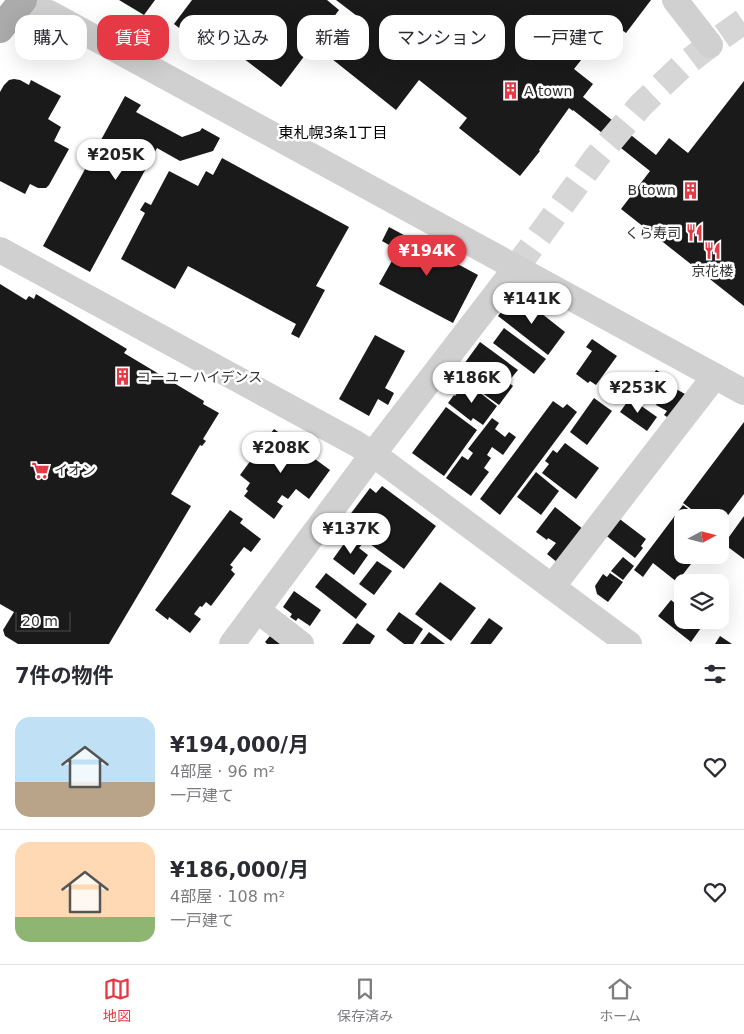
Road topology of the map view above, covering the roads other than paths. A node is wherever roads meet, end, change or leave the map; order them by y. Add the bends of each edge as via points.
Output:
1 (676, 0) edge
2 (21, 1) edge
3 (0, 29) edge
4 (710, 45) dead end
5 (0, 250) edge
6 (516, 268) junction
7 (716, 376) junction
8 (744, 392) edge
9 (373, 454) junction
10 (552, 587) junction
11 (257, 610) junction
12 (232, 644) edge
13 (301, 644) edge
14 (629, 644) edge

1 - 4 street
2 - 3 main road
2 - 6 street via 49,13
5 - 9 street
6 - 7 street
6 - 9 street
7 - 8 street
7 - 10 street
9 - 10 street
9 - 11 street
10 - 14 street
11 - 12 street
11 - 13 street

